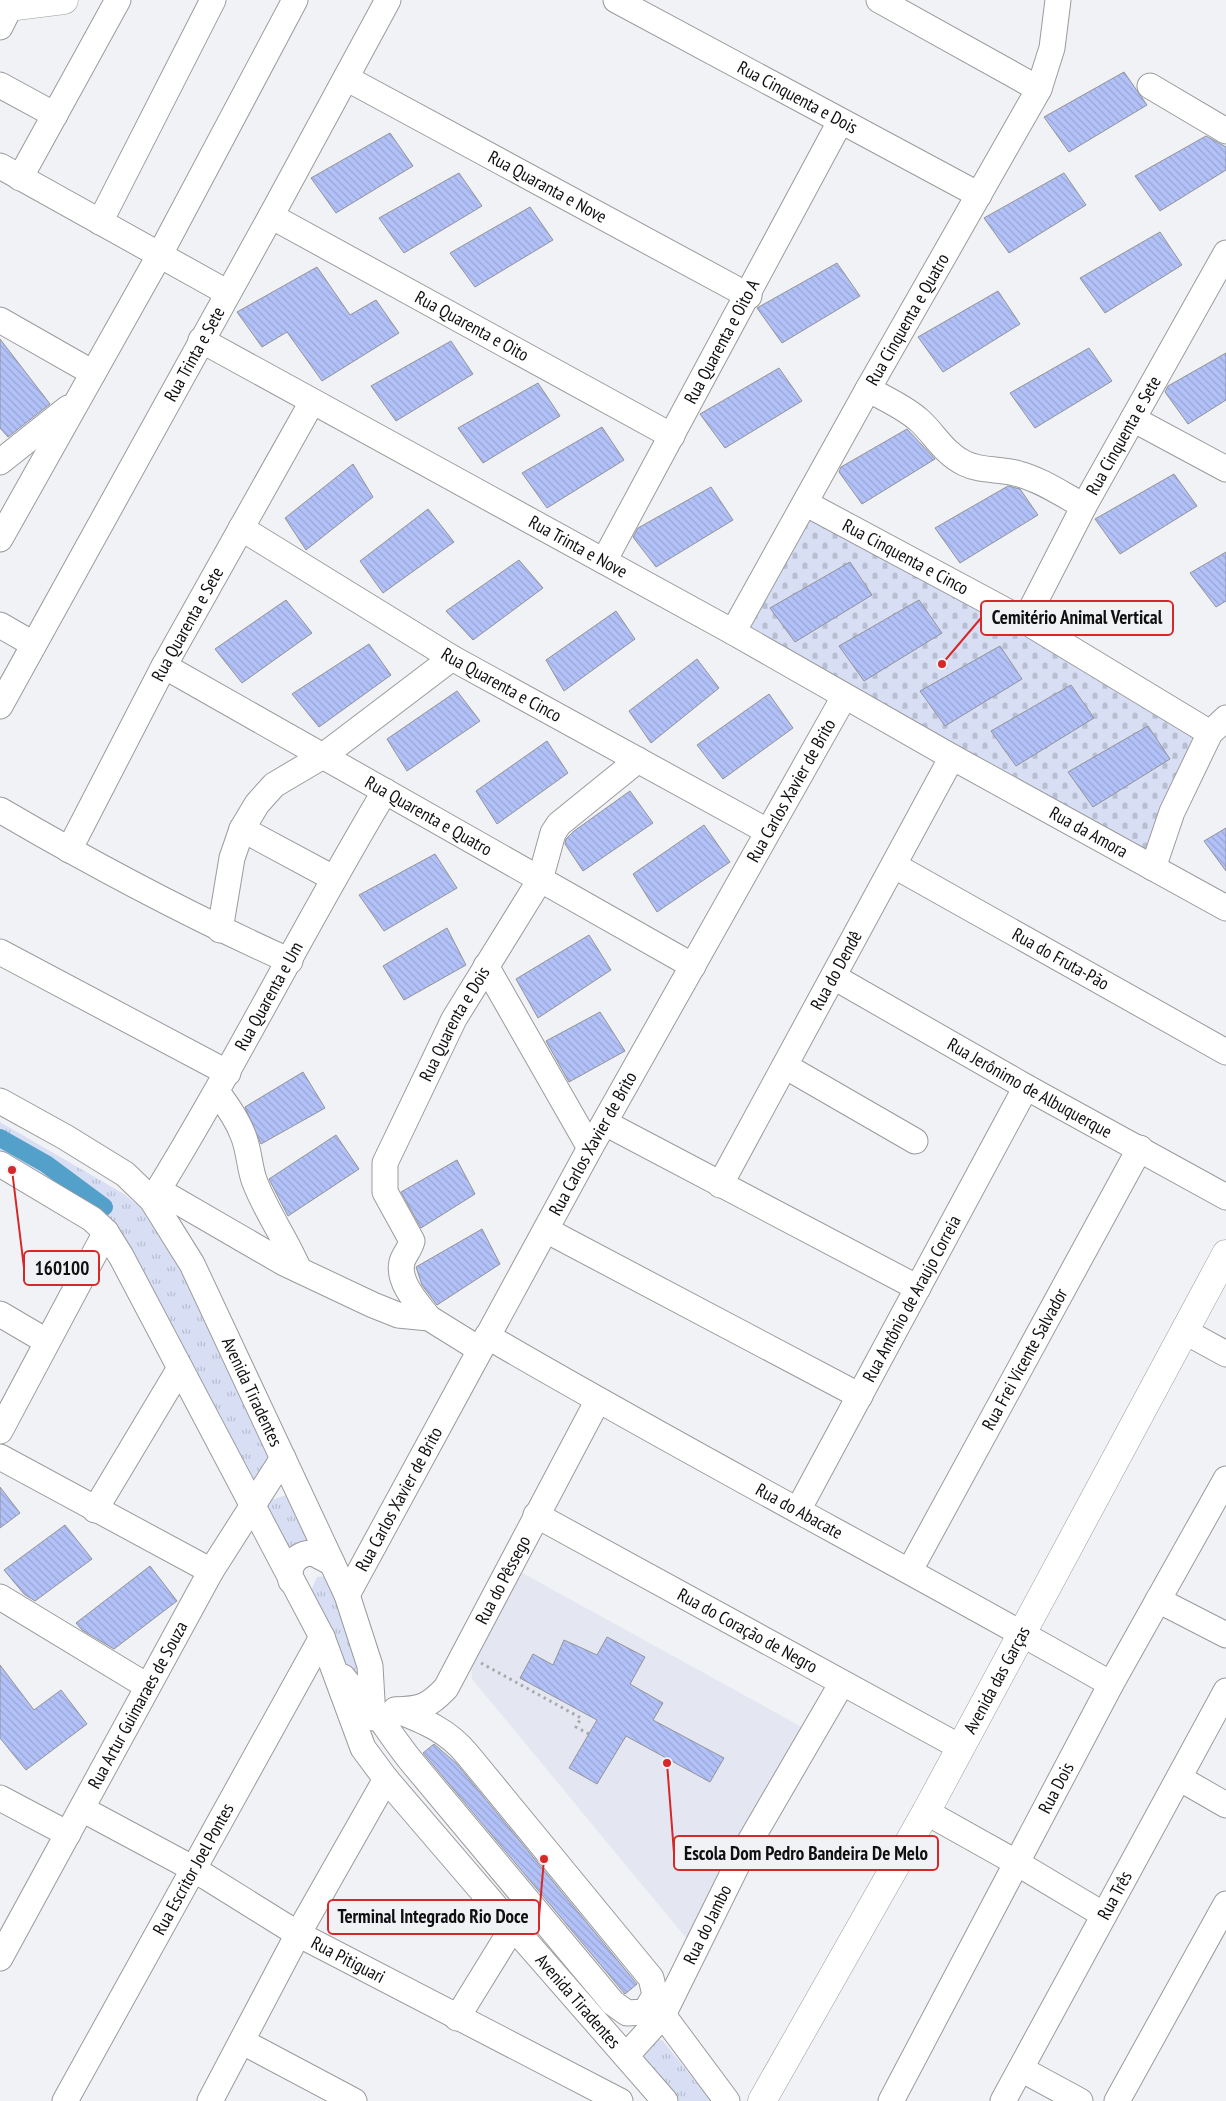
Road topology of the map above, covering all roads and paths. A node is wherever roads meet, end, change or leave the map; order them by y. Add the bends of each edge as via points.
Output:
1 (64, 0) edge
2 (118, 0) edge
3 (213, 0) edge
4 (295, 0) edge
5 (388, 0) edge
6 (616, 0) edge
7 (880, 0) edge
8 (1058, 0) edge
9 (3, 14) edge
10 (346, 78) junction
11 (0, 85) edge
12 (1150, 86) dead end
13 (1039, 89) junction
14 (55, 115) junction
15 (840, 122) junction
16 (1226, 131) edge
17 (10, 172) edge
18 (979, 195) junction
19 (271, 216) junction
20 (100, 222) junction
21 (1226, 253) edge
22 (159, 256) junction
23 (1216, 293) edge
24 (228, 294) junction
25 (749, 296) junction
26 (0, 320) edge
27 (201, 340) junction
28 (93, 373) junction
29 (868, 389) junction
30 (78, 400) junction
31 (312, 402) junction
32 (1133, 419) junction
33 (672, 436) junction
34 (0, 462) edge
35 (1226, 469) edge
36 (806, 504) junction
37 (1084, 506) junction
38 (241, 528) junction
39 (0, 539) edge
40 (604, 561) junction
41 (1025, 621) junction
42 (0, 624) edge
43 (733, 632) junction
44 (33, 644) junction
45 (452, 658) junction
46 (164, 666) junction
47 (844, 697) junction
48 (0, 706) edge
49 (1218, 726) edge
50 (322, 756) junction
51 (952, 757) junction
52 (638, 760) junction
53 (385, 792) junction
54 (0, 810) edge
55 (242, 829) junction
56 (767, 832) junction
57 (69, 850) junction
58 (895, 866) junction
59 (1153, 868) junction
60 (333, 878) junction
61 (540, 880) junction
62 (1226, 908) edge
63 (220, 930) junction
64 (0, 952) edge
65 (290, 961) junction
66 (486, 966) junction
67 (692, 966) junction
68 (834, 977) junction
69 (1226, 1052) edge
70 (785, 1066) junction
71 (222, 1082) junction
72 (1026, 1087) junction
73 (0, 1101) edge
74 (605, 1124) junction
75 (915, 1141) dead end
76 (590, 1148) junction
77 (1140, 1148) junction
78 (0, 1164) edge
79 (720, 1185) junction
80 (155, 1195) junction
81 (1226, 1197) edge
82 (546, 1230) junction
83 (106, 1232) junction
84 (1226, 1254) edge
85 (299, 1270) junction
86 (918, 1288) junction
87 (0, 1314) edge
88 (429, 1318) junction
89 (1184, 1331) junction
90 (46, 1342) junction
91 (483, 1342) junction
92 (1226, 1354) edge
93 (180, 1368) junction
94 (860, 1396) junction
95 (598, 1400) junction
96 (0, 1431) edge
97 (283, 1458) junction
98 (3, 1463) edge
99 (1226, 1479) edge
100 (253, 1508) junction
101 (95, 1510) junction
102 (798, 1510) junction
103 (536, 1515) junction
104 (332, 1563) junction
105 (910, 1570) junction
106 (211, 1571) junction
107 (290, 1581) junction
108 (347, 1595) junction
109 (0, 1597) edge
110 (1158, 1600) junction
111 (1021, 1633) junction
112 (1226, 1635) edge
113 (326, 1646) junction
114 (462, 1654) junction
115 (842, 1683) junction
116 (1111, 1684) junction
117 (147, 1686) junction
118 (1226, 1691) edge
119 (384, 1709) junction
120 (439, 1728) junction
121 (589, 1734) dead end
122 (960, 1746) junction
123 (411, 1761) junction
124 (381, 1772) junction
125 (1179, 1778) junction
126 (1226, 1805) edge
127 (5, 1806) edge
128 (82, 1809) junction
129 (926, 1812) junction
130 (68, 1834) junction
131 (1017, 1863) junction
132 (192, 1868) junction
133 (1226, 1904) edge
134 (1104, 1915) junction
135 (513, 1927) junction
136 (298, 1934) junction
137 (0, 1958) edge
138 (663, 2015) junction
139 (457, 2018) junction
140 (242, 2042) junction
141 (626, 2056) junction
142 (1021, 2068) junction
143 (65, 2101) edge
144 (210, 2101) edge
145 (354, 2101) edge
146 (620, 2101) edge
147 (665, 2101) edge
148 (727, 2101) edge
149 (762, 2101) edge
150 (891, 2101) edge
151 (1004, 2101) edge
152 (1080, 2101) edge
153 (1117, 2101) edge

1 - 9 main road
2 - 14 street
3 - 20 street
4 - 22 street
5 - 10 street, Rua Trinta e Sete
6 - 15 street, Rua Cinquenta e Dois
7 - 13 street
8 - 13 street, Rua Cinquenta e Quatro via 1048,68
10 - 19 street, Rua Trinta e Sete
10 - 25 street, Rua Quaranta e Nove
11 - 14 street
12 - 16 street
13 - 18 street, Rua Cinquenta e Quatro
14 - 17 street
15 - 18 street, Rua Cinquenta e Dois
15 - 25 street, Rua Quarenta e Oito A
17 - 20 street
18 - 29 street, Rua Cinquenta e Quatro
19 - 24 street, Rua Trinta e Sete
19 - 33 street, Rua Quarenta e Oito
20 - 22 street
21 - 23 street, Rua Cinquenta e Sete
22 - 24 street
22 - 28 street
23 - 32 street, Rua Cinquenta e Sete
24 - 27 street, Rua Trinta e Sete
25 - 33 street, Rua Quarenta e Oito A
26 - 28 street
27 - 31 street, Rua Trinta e Nove
27 - 44 street, Rua Trinta e Sete
28 - 30 street
29 - 36 street, Rua Cinquenta e Quatro
29 - 37 street via 909,412 962,462 979,469 1031,477
30 - 34 street
30 - 39 street
31 - 38 street, Rua Quarenta e Sete
31 - 40 street, Rua Trinta e Nove
32 - 35 street
32 - 37 street, Rua Cinquenta e Sete
33 - 40 street, Rua Quarenta e Oito A
36 - 41 street, Rua Cinquenta e Cinco
36 - 43 street, Rua Cinquenta e Quatro
37 - 41 street, Rua Cinquenta e Sete
38 - 45 street, Rua Quarenta e Cinco
38 - 46 street, Rua Quarenta e Sete
40 - 43 street, Rua Trinta e Nove
41 - 49 street, Rua Cinquenta e Cinco
42 - 44 street
43 - 47 street, Rua Trinta e Nove
44 - 48 street, Rua Trinta e Sete
45 - 50 street
45 - 52 street, Rua Quarenta e Cinco
46 - 50 street, Rua Quarenta e Quatro
46 - 57 street, Rua Quarenta e Sete
47 - 51 street, Rua Trinta e Nove
47 - 56 street, Rua Carlos Xavier de Brito
49 - 59 street via 1172,812
50 - 53 street, Rua Quarenta e Quatro
50 - 55 street via 274,785 257,804
51 - 58 street, Rua do Dendê
51 - 59 street, Rua da Amora
52 - 56 street, Rua Quarenta e Cinco
52 - 61 street, Rua Quarenta e Dois via 559,824 553,833
53 - 60 street, Rua Quarenta e Um
53 - 61 street, Rua Quarenta e Quatro
54 - 57 street
55 - 60 street
55 - 63 street via 232,858
56 - 67 street, Rua Carlos Xavier de Brito
57 - 63 street
58 - 68 street, Rua do Dendê
58 - 69 street, Rua do Fruta-Pão
59 - 62 street, Rua da Amora
60 - 65 street, Rua Quarenta e Um
61 - 66 street, Rua Quarenta e Dois
61 - 67 street, Rua Quarenta e Quatro
63 - 65 street
64 - 71 street
65 - 71 street, Rua Quarenta e Um
66 - 76 street
66 - 88 street, Rua Quarenta e Dois via 454,1019 385,1163 385,1192 412,1241 401,1272 412,1296
67 - 74 street, Rua Carlos Xavier de Brito
68 - 70 street, Rua do Dendê
68 - 72 street, Rua Jerônimo de Albuquerque
70 - 75 street
70 - 79 street, Rua do Dendê
71 - 80 street, Rua Quarenta e Um
71 - 85 street via 244,1135 253,1179
72 - 77 street, Rua Jerônimo de Albuquerque
72 - 86 street, Rua Antônio de Araujo Correia
73 - 80 street, Avenida Tiradentes via 65,1137
74 - 76 street, Rua Carlos Xavier de Brito
74 - 79 street
76 - 82 street, Rua Carlos Xavier de Brito
77 - 81 street, Rua Jerônimo de Albuquerque
77 - 105 street, Rua Frei Vicente Salvador
78 - 83 street, Avenida Tiradentes via 92,1219
79 - 86 street
80 - 85 street
80 - 97 street, Avenida Tiradentes via 192,1264
82 - 91 street, Rua Carlos Xavier de Brito
82 - 94 street
83 - 90 street
83 - 93 street, Avenida Tiradentes
84 - 89 main road, Avenida das Garças
85 - 88 street via 398,1315
86 - 94 street, Rua Antônio de Araujo Correia
87 - 90 street
88 - 91 street, Rua do Abacate
89 - 92 street
89 - 111 main road, Avenida das Garças
90 - 96 street
91 - 95 street, Rua do Abacate
91 - 108 street, Rua Carlos Xavier de Brito
93 - 100 street, Avenida Tiradentes
93 - 101 street
94 - 102 street, Rua Antônio de Araujo Correia
95 - 102 street, Rua do Abacate
95 - 103 street, Rua do Pêssego
97 - 100 street, Rua Artur Guimaraes de Souza
97 - 104 street, Avenida Tiradentes
98 - 101 street
99 - 110 street, Rua Dois
100 - 106 street, Rua Artur Guimaraes de Souza
100 - 107 street, Avenida Tiradentes
101 - 106 street
102 - 105 street, Rua do Abacate
103 - 114 street, Rua do Pêssego
103 - 115 street, Rua do Coração de Negro
104 - 107 street via 313,1552 300,1555 292,1563
104 - 108 street, Avenida Tiradentes
105 - 111 street, Rua do Abacate
106 - 117 street, Rua Artur Guimaraes de Souza
107 - 113 street, Avenida Tiradentes
108 - 119 street, Avenida Tiradentes
109 - 117 street
110 - 112 street
110 - 116 street, Rua Dois
111 - 116 street, Rua do Abacate
111 - 122 main road, Avenida das Garças
113 - 119 street via 352,1690
113 - 124 street, Avenida Tiradentes via 363,1748
113 - 132 street, Rua Escritor Joel Pontes
114 - 119 street, Rua do Pêssego via 446,1688 433,1701 417,1709
114 - 121 path via 581,1718 576,1727
115 - 122 street, Rua do Coração de Negro
115 - 138 street, Rua do Jambo via 742,1855
116 - 131 street, Rua Dois
117 - 128 street, Rua Artur Guimaraes de Souza
118 - 125 street, Rua Três
119 - 120 street
119 - 123 street
119 - 124 street, Avenida Tiradentes
120 - 123 street via 424,1728 416,1735
120 - 123 street via 459,1744 651,1978 655,1995 645,2012 628,2013 613,2003
122 - 129 main road, Avenida das Garças
124 - 135 street, Avenida Tiradentes
124 - 136 street
125 - 126 street
125 - 134 street, Rua Três
127 - 130 street
128 - 130 street, Rua Artur Guimaraes de Souza
128 - 132 street, Rua Pitiguari
129 - 131 street
129 - 149 main road, Avenida das Garças
130 - 137 street, Rua Artur Guimaraes de Souza
131 - 134 street
131 - 150 street, Rua Dois
132 - 136 street, Rua Pitiguari
132 - 143 street, Rua Escritor Joel Pontes
133 - 153 street
134 - 142 street, Rua Três
135 - 139 street
135 - 141 street, Avenida Tiradentes
136 - 139 street, Rua Pitiguari
136 - 140 street
138 - 141 street, Rua do Jambo
138 - 148 street
139 - 146 street, Rua Pitiguari
140 - 144 street
140 - 145 street
141 - 147 street, Avenida Tiradentes
142 - 151 street, Rua Três
142 - 152 street

